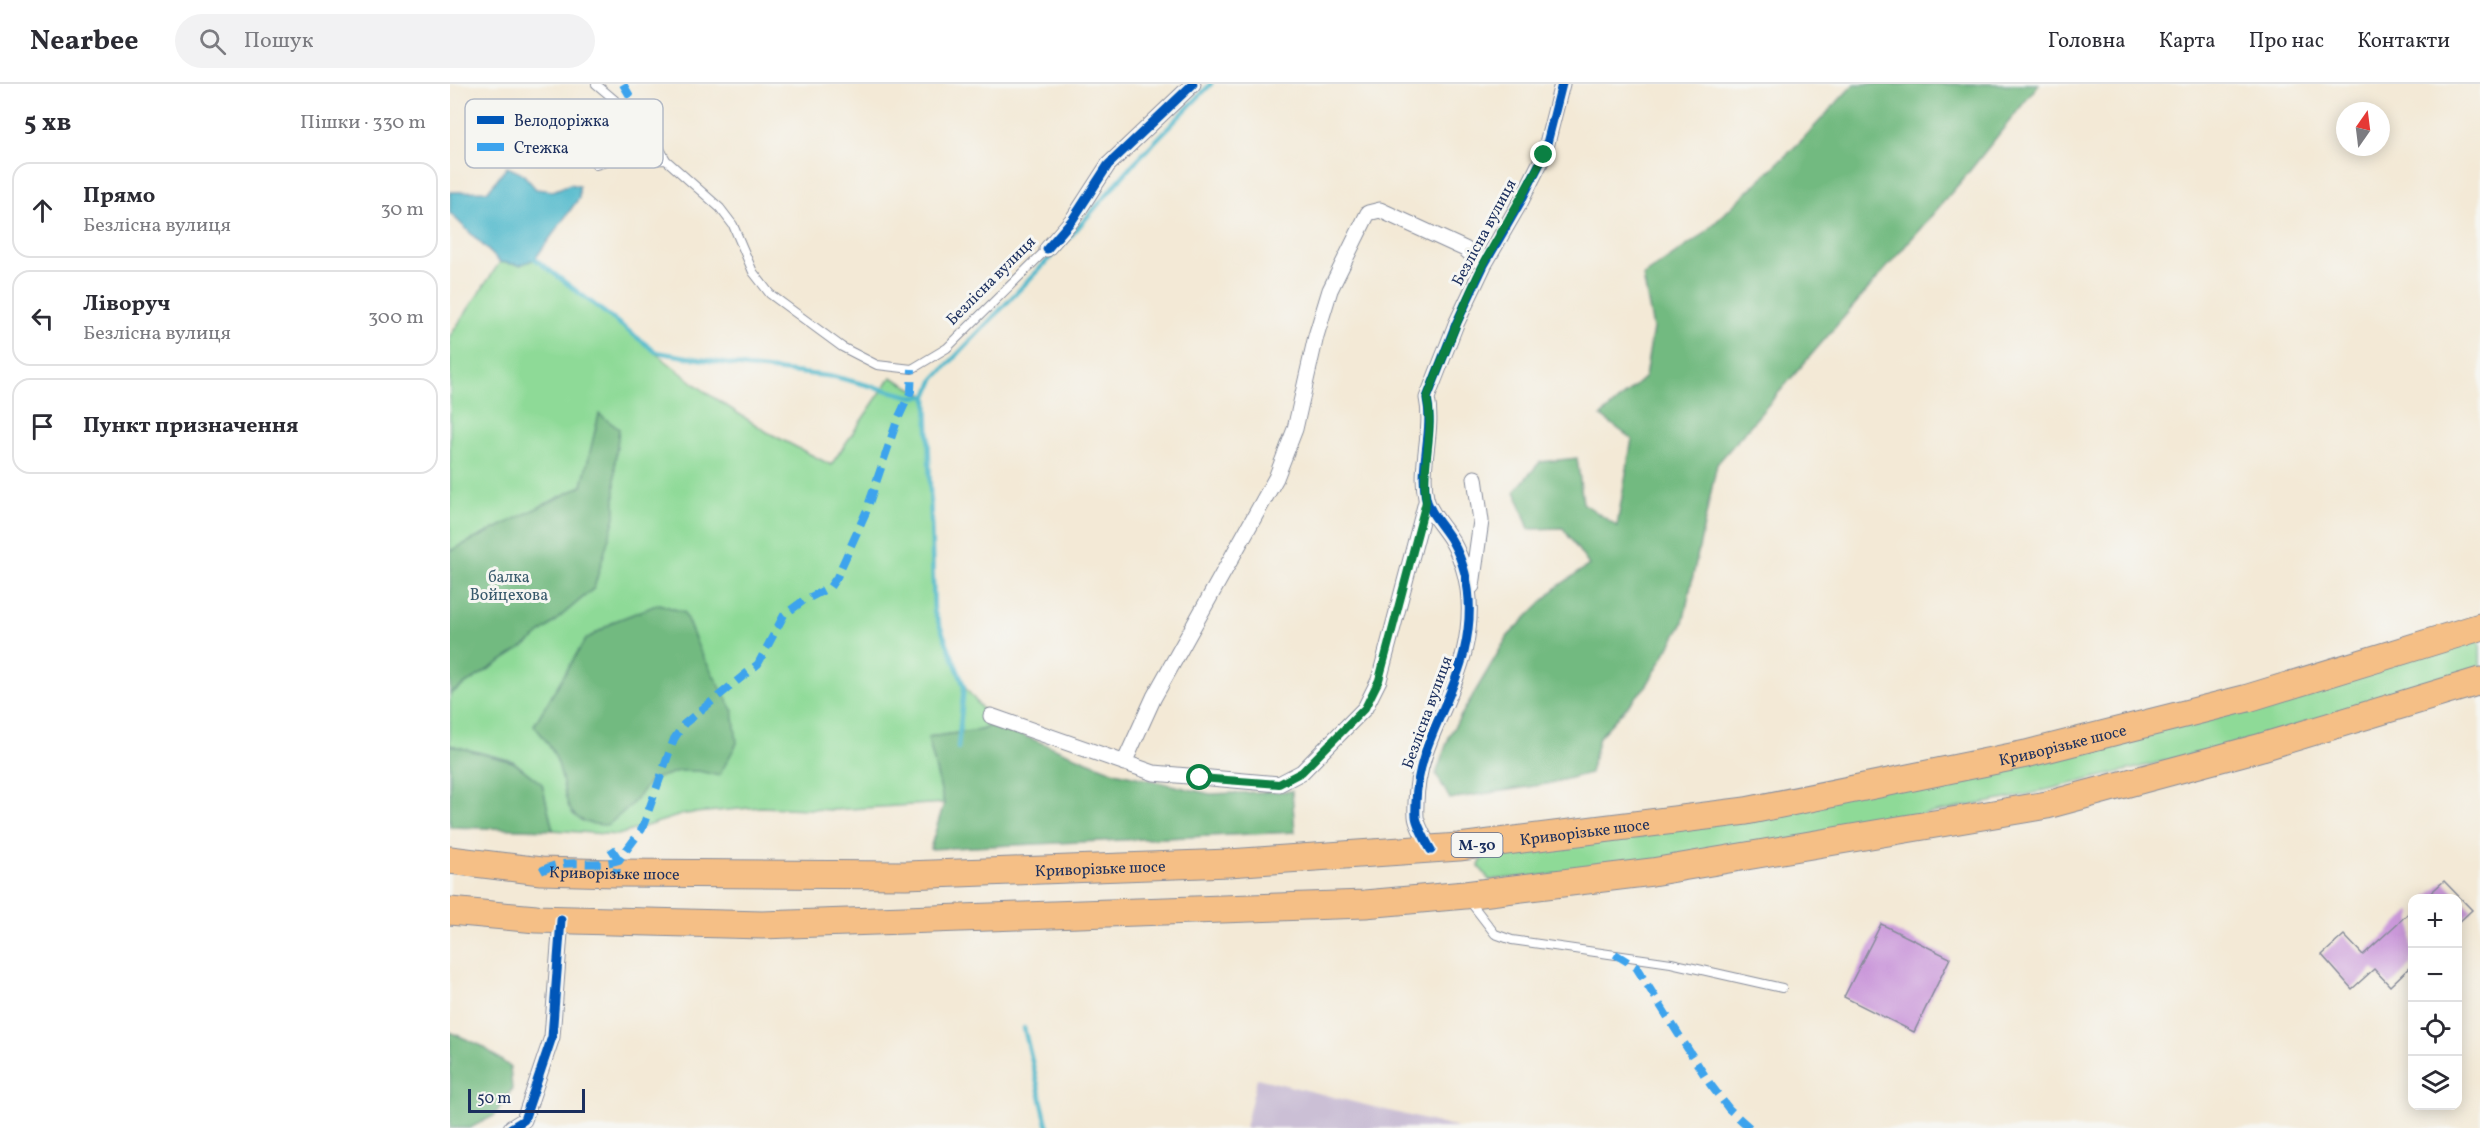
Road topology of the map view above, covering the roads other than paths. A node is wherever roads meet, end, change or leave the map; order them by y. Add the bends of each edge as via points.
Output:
1 (596, 84) edge
2 (1193, 84) edge
3 (1562, 84) edge
4 (614, 99) edge
5 (663, 155) edge
6 (663, 160) edge
7 (666, 160) junction
8 (1047, 249) joint
9 (1484, 265) junction
10 (1475, 478) dead end
11 (1426, 502) junction
12 (1470, 600) junction
13 (2480, 627) edge
14 (2480, 681) edge
15 (991, 716) dead end
16 (1124, 763) junction
17 (1431, 850) junction
18 (450, 860) edge
19 (1465, 895) junction
20 (450, 911) edge
21 (561, 920) junction
22 (1782, 988) dead end
23 (511, 1128) edge

1 - 4 lane, Безлісна вулиця
2 - 8 street, Безлісна вулиця via 1108,165 1073,219
3 - 9 street, Безлісна вулиця via 1544,155
5 - 7 lane, Безлісна вулиця
6 - 7 lane
7 - 8 lane, Безлісна вулиця via 733,225 753,272 770,294 842,347 877,365 912,369 947,348
9 - 11 street, Безлісна вулиця via 1427,398 1430,410
9 - 16 street via 1465,249 1380,210 1368,213 1330,290 1295,429 1276,478 1154,697
10 - 12 street via 1481,521
11 - 12 street, Безлісна вулиця via 1452,541 1466,572
11 - 16 street, Безлісна вулиця via 1379,680 1365,708 1302,772 1279,784 1154,773
12 - 17 street, Безлісна вулиця via 1465,649 1454,688 1429,740 1417,777 1416,820
13 - 17 highway, Криворізьке шосе / М-30 via 2248,698 2026,754 1746,811
14 - 19 highway via 2262,747 2047,805 1652,872
15 - 16 street, Безлісна вулиця
17 - 18 highway, Криворізьке шосе / М-30 via 1229,863 906,875 573,872
19 - 21 highway via 1365,904 762,925
19 - 22 lane via 1495,934 1512,940 1671,963
20 - 21 highway
21 - 23 street via 552,1037 524,1120

